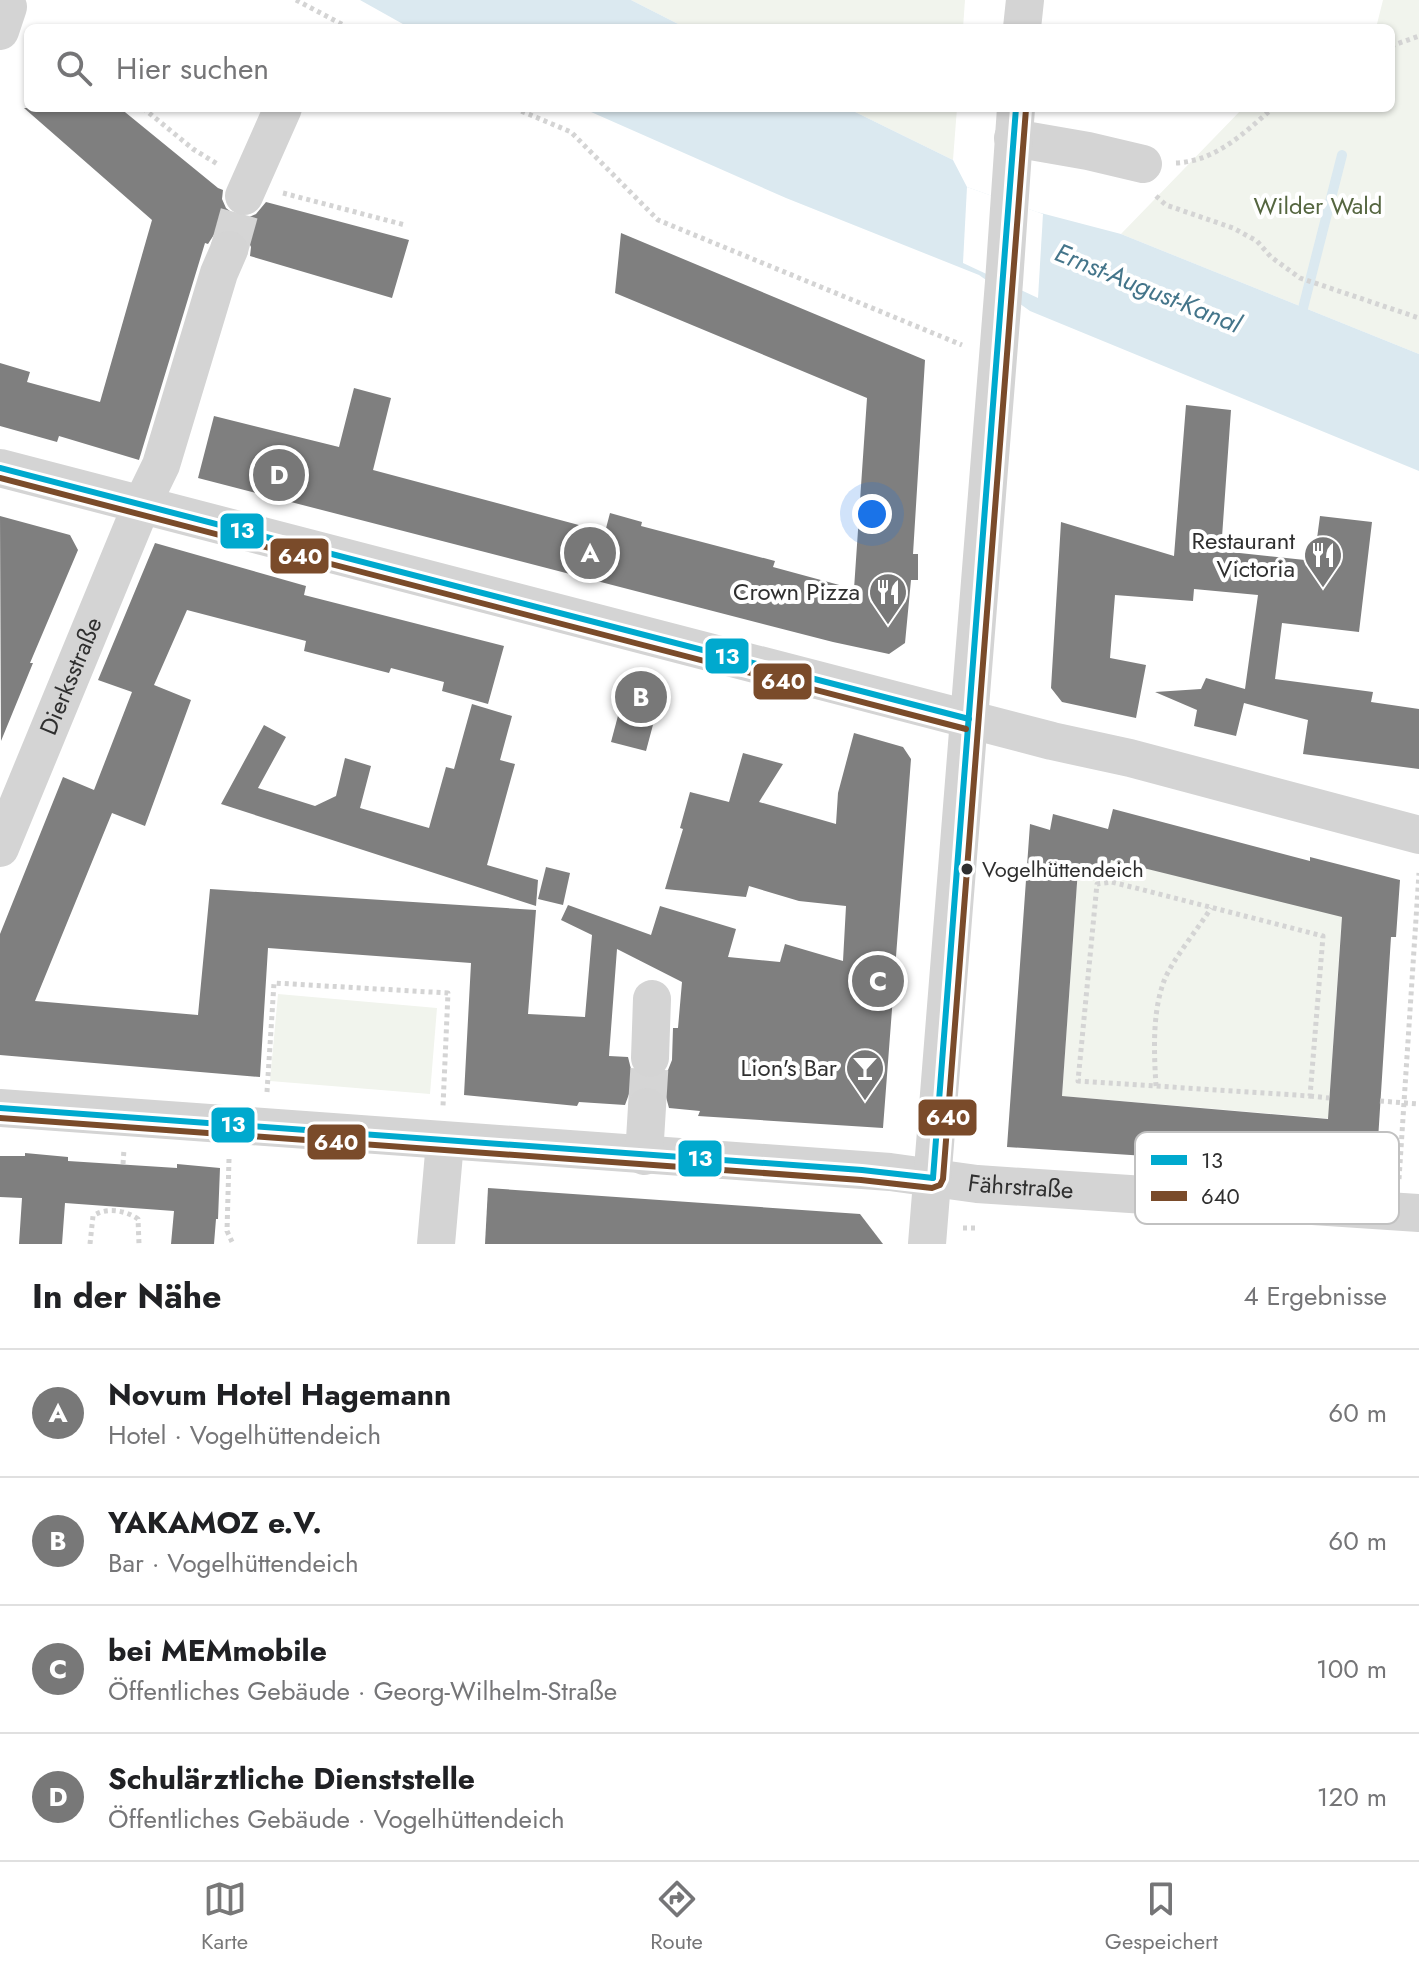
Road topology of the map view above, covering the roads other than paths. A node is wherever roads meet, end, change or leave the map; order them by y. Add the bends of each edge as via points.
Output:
1 (1025, 0) edge
2 (1022, 24) edge
3 (281, 112) edge
4 (1014, 123) edge
5 (1149, 179) road end
6 (244, 196) tunnel mouth
7 (224, 262) tunnel mouth
8 (0, 468) edge
9 (142, 504) junction
10 (969, 719) junction
11 (1419, 835) edge
12 (0, 848) edge
13 (652, 999) dead end
14 (650, 1058) tunnel mouth
15 (647, 1107) tunnel mouth
16 (0, 1108) edge
17 (445, 1142) junction
18 (644, 1156) junction
19 (933, 1178) junction
20 (1135, 1194) edge
21 (436, 1244) edge
22 (927, 1244) edge

1 - 2 street
3 - 6 street
4 - 5 street
4 - 10 street
7 - 9 street, Dierksstraße via 161,465
8 - 9 street
9 - 10 street
9 - 12 street, Dierksstraße
10 - 11 street
10 - 19 street
13 - 14 street
15 - 18 street
16 - 17 street, Fährstraße
17 - 18 street, Fährstraße
17 - 21 street
18 - 19 street, Fährstraße
19 - 20 street, Fährstraße
19 - 22 street

